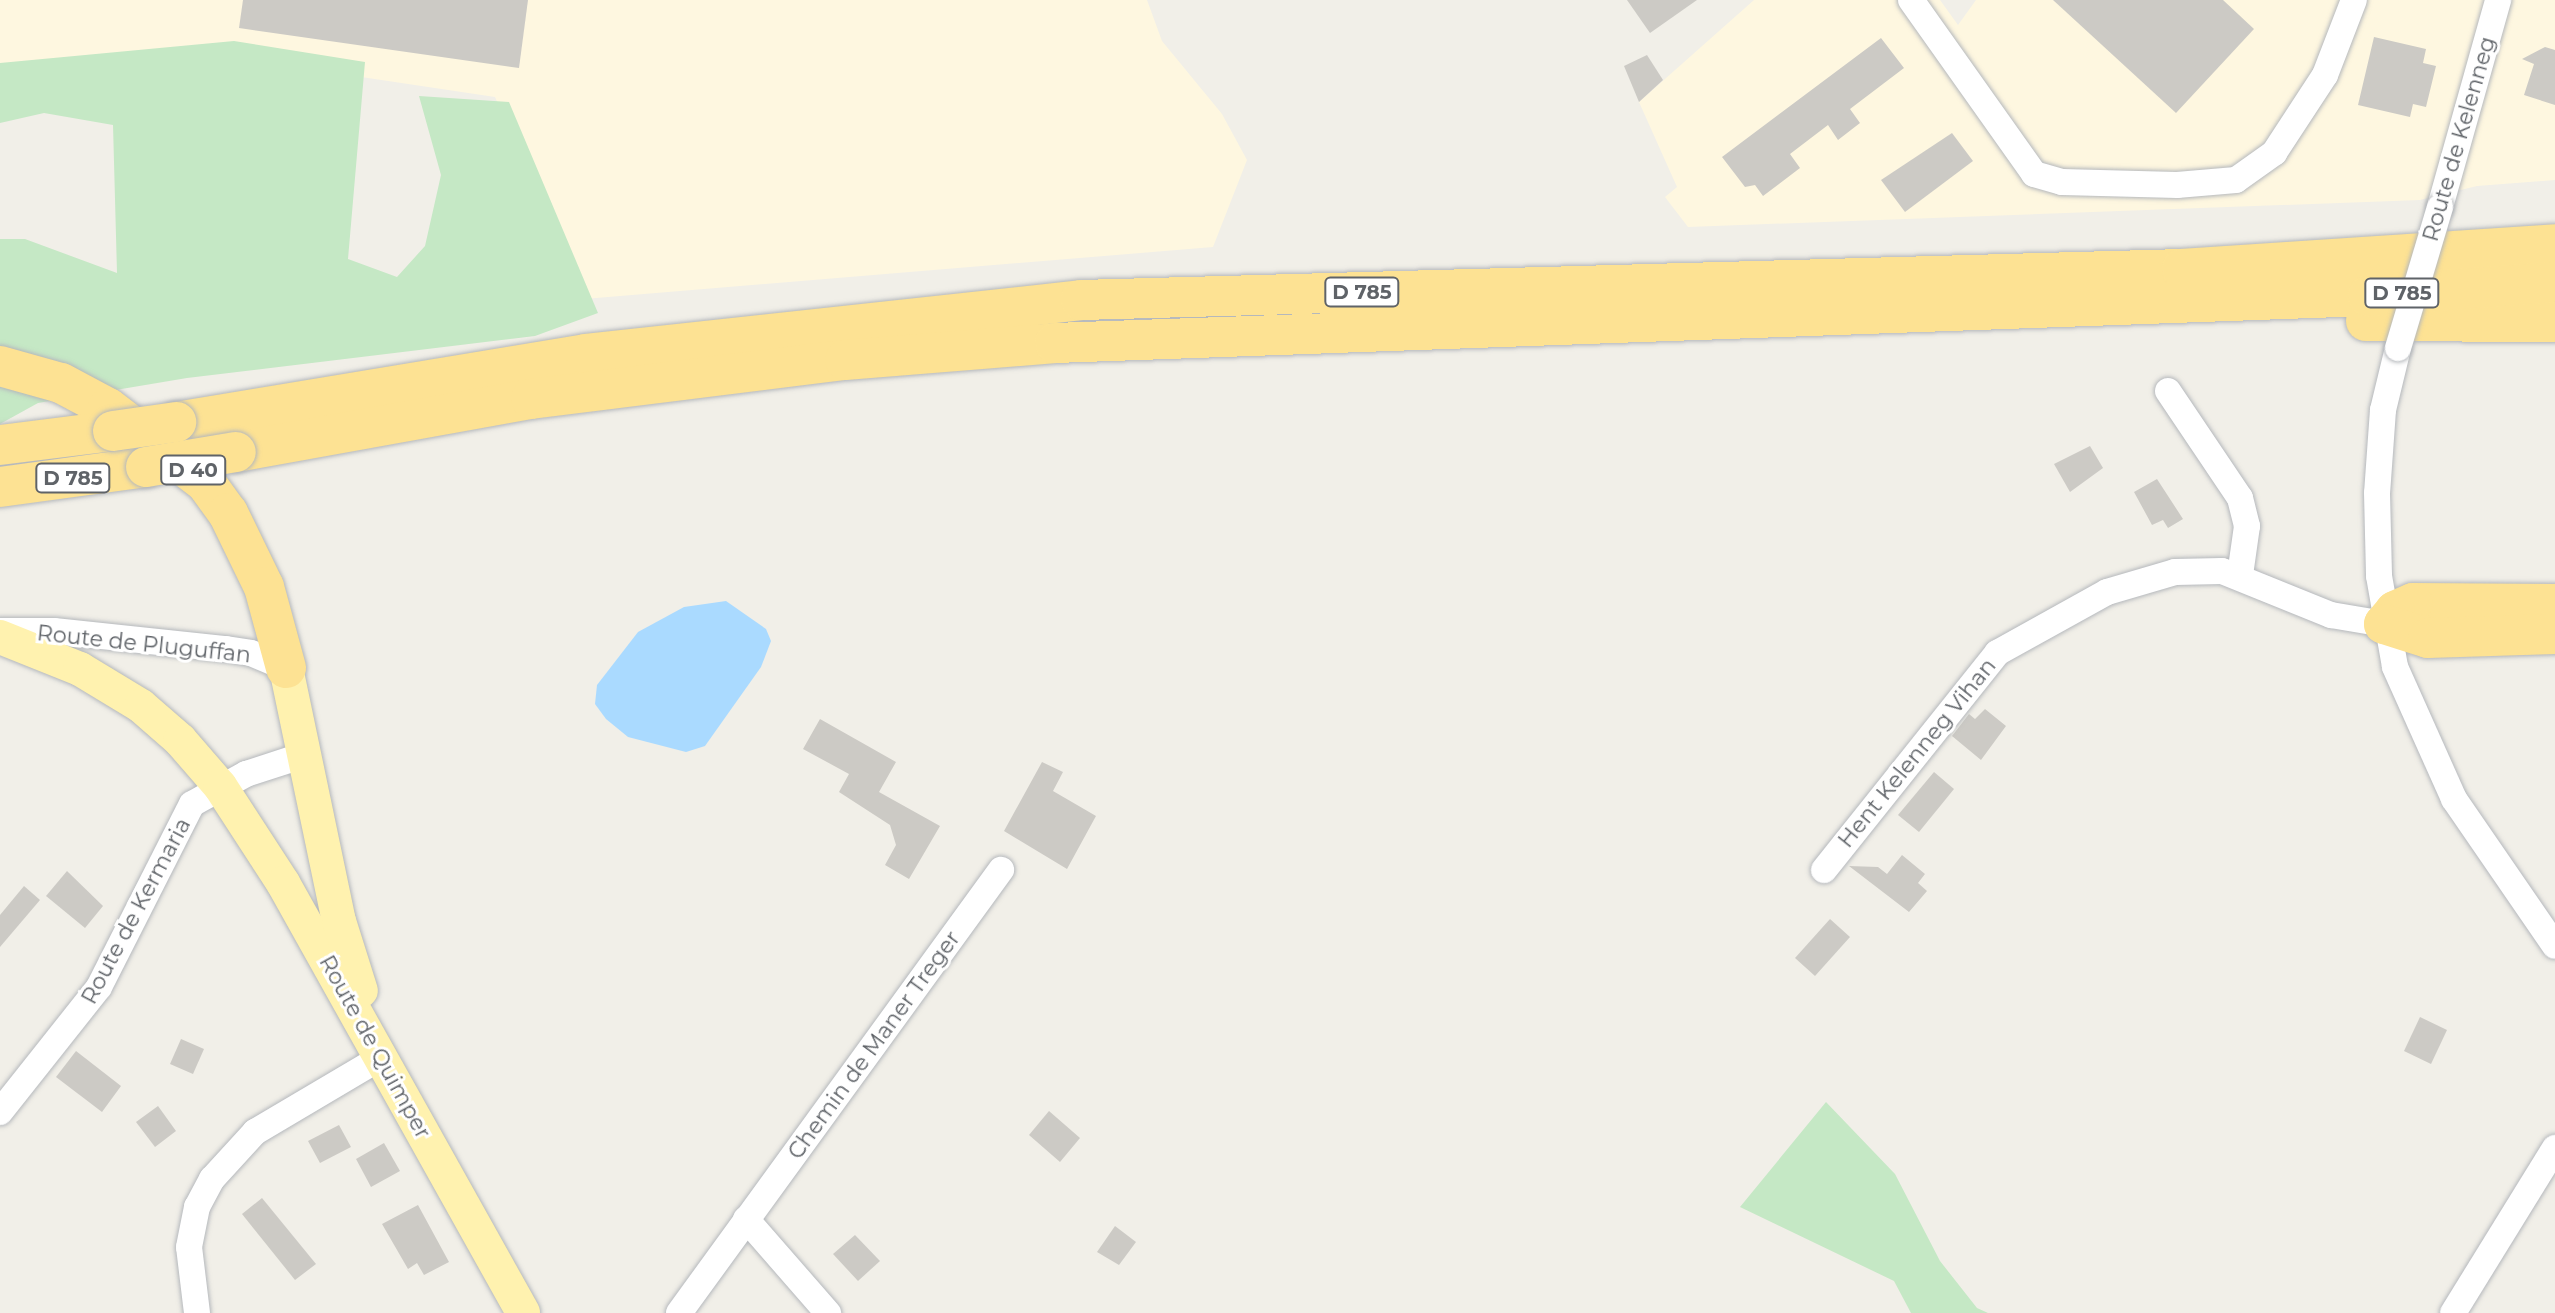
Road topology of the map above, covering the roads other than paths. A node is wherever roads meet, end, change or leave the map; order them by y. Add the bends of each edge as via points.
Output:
1 (1911, 0) edge
2 (2354, 0) edge
3 (2498, 0) edge
4 (2555, 244) edge
5 (2555, 282) edge
6 (2249, 301) junction
7 (2555, 322) edge
8 (0, 366) edge
9 (2168, 391) dead end
10 (0, 445) edge
11 (0, 487) edge
12 (2240, 575) junction
13 (2555, 604) edge
14 (2384, 624) junction
15 (0, 634) edge
16 (2555, 634) edge
17 (286, 668) junction
18 (304, 755) junction
19 (220, 786) junction
20 (1001, 870) dead end
21 (1824, 870) dead end
22 (2555, 946) edge
23 (382, 1057) junction
24 (0, 1112) edge
25 (2555, 1148) edge
26 (746, 1219) junction
27 (197, 1313) edge
28 (523, 1313) edge
29 (679, 1313) edge
30 (828, 1313) edge
31 (2453, 1313) edge

1 - 2 street via 2034,174 2062,182 2177,185 2236,180 2274,153 2325,75
3 - 14 street, Route de Kelenneg, bridge via 2398,348 2379,456
4 - 10 highway, D 785, bridge via 2182,269 1081,300 586,354 176,422
5 - 6 highway, D 785
6 - 7 highway via 2307,321
6 - 11 highway, D 785, bridge via 1055,343 845,360 531,399 146,467
8 - 17 highway, D 40 via 61,383 108,408 206,483 228,513 264,587
9 - 12 street via 2240,498 2247,526
12 - 14 street, Hent Kelenneg Vihan via 2331,615
12 - 21 street, Hent Kelenneg Vihan via 2175,572 2130,583 2077,606 1997,653
13 - 14 highway via 2413,603 2395,611
14 - 16 highway via 2428,638
14 - 22 street, Route de Kelenneg via 2406,700 2454,799
15 - 17 street, Route de Pluguffan / D 40 via 54,631 226,649
15 - 19 main road, Route de Pluguffan / D 40 via 80,669 141,706
17 - 18 main road, D 40
18 - 19 street, Route de Kermaria
18 - 23 main road, D 40 via 339,921
19 - 23 main road, Route de Quimper / D 40 via 266,854
19 - 24 street, Route de Kermaria via 192,804 99,987
20 - 26 street, Chemin de Maner Treger
23 - 27 street via 255,1132 212,1179 197,1207 189,1247
23 - 28 main road, Route de Quimper / D 40
25 - 31 street
26 - 29 street, Chemin de Maner Treger
26 - 30 street

